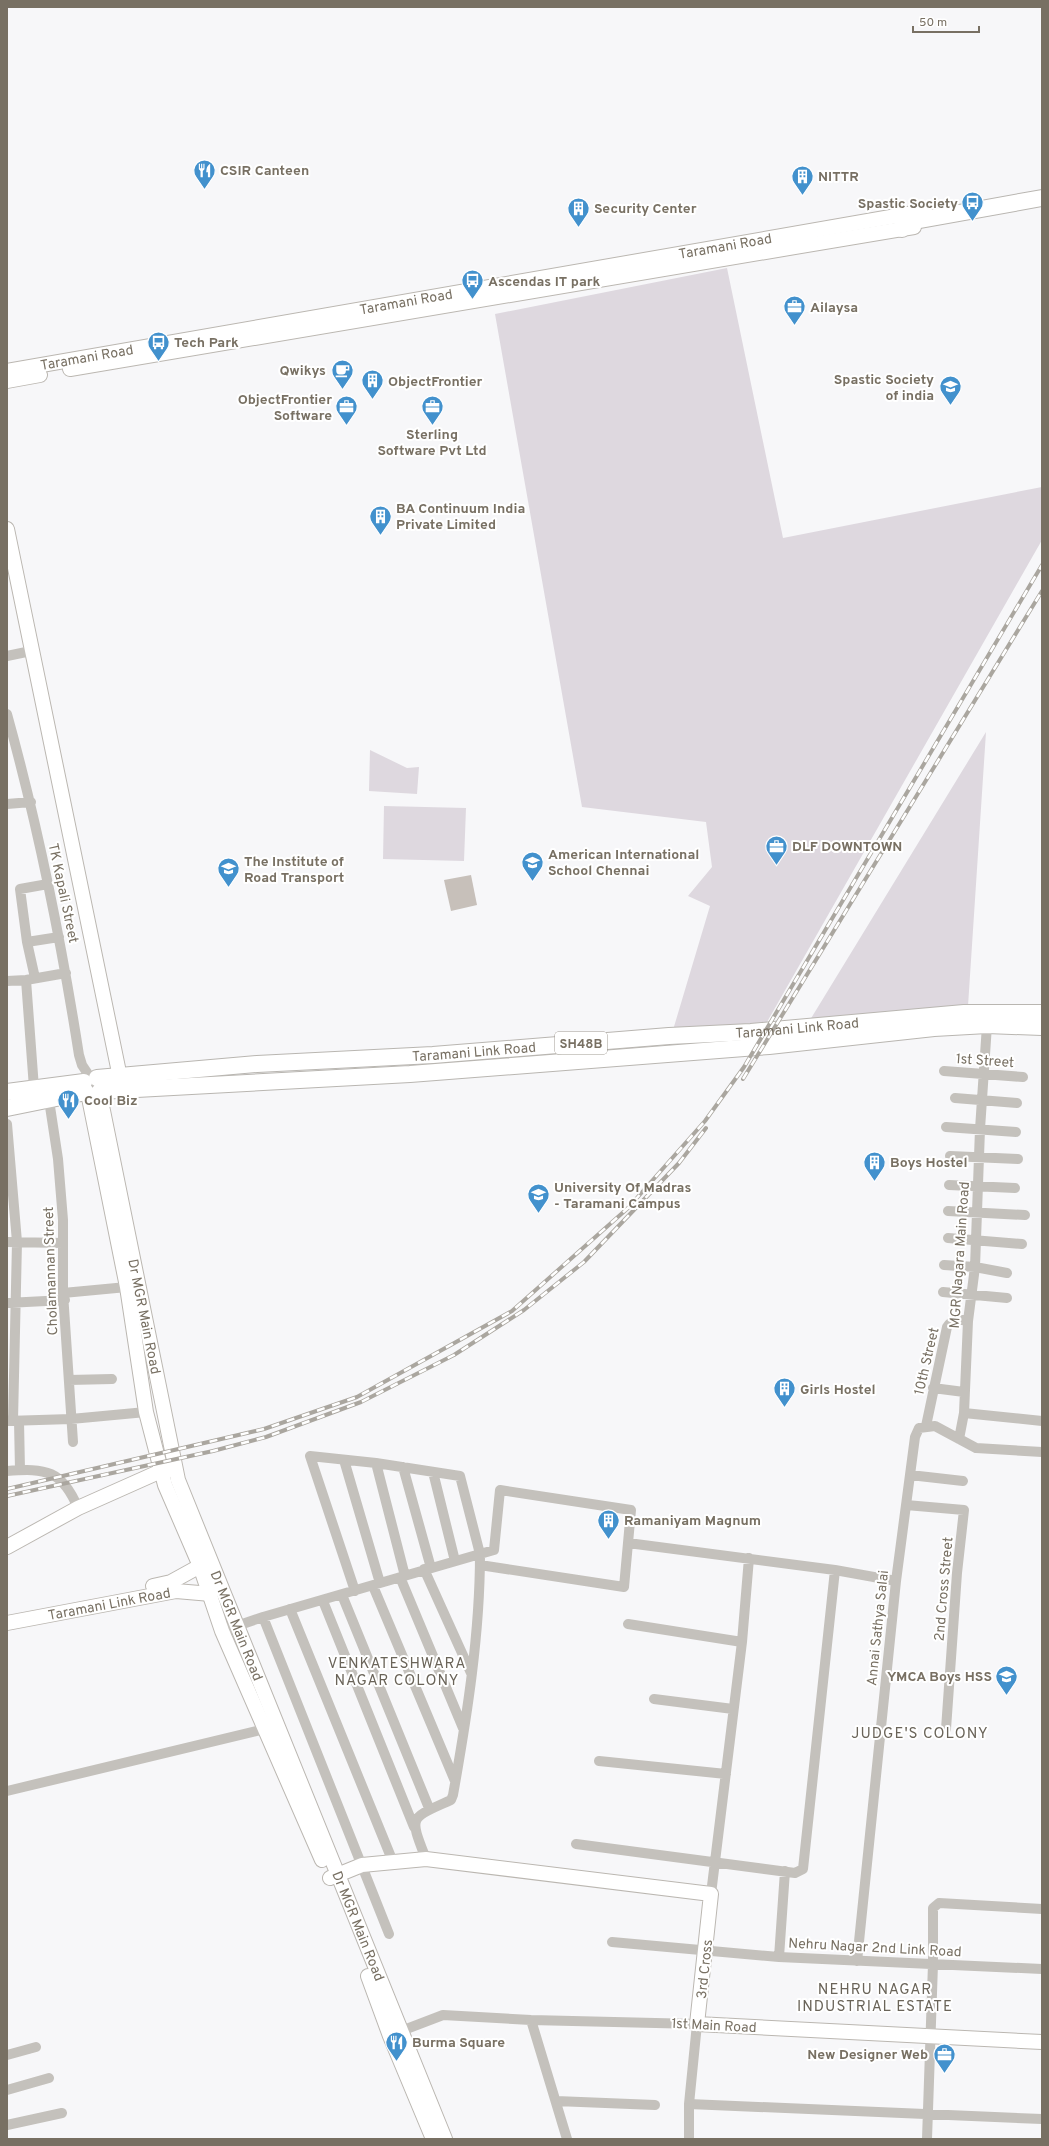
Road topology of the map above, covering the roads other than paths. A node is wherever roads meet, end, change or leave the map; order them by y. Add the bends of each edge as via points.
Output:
1 (1042, 191) edge
2 (1042, 198) edge
3 (1042, 204) edge
4 (902, 229) junction
5 (7, 371) edge
6 (7, 381) edge
7 (7, 529) edge
8 (31, 651) junction
9 (7, 656) edge
10 (7, 714) edge
11 (31, 802) junction
12 (7, 804) edge
13 (48, 884) junction
14 (59, 937) junction
15 (27, 942) junction
16 (66, 974) junction
17 (30, 979) junction
18 (7, 981) edge
19 (1042, 1013) edge
20 (987, 1025) junction
21 (1042, 1027) edge
22 (944, 1071) dead end
23 (983, 1074) junction
24 (1023, 1077) dead end
25 (121, 1081) junction
26 (92, 1086) junction
27 (34, 1088) junction
28 (7, 1092) edge
29 (955, 1098) dead end
30 (49, 1100) junction
31 (982, 1100) junction
32 (1017, 1103) dead end
33 (7, 1108) edge
34 (7, 1124) edge
35 (946, 1127) dead end
36 (980, 1129) junction
37 (1016, 1132) dead end
38 (950, 1156) dead end
39 (979, 1156) junction
40 (1018, 1159) dead end
41 (949, 1184) dead end
42 (978, 1186) junction
43 (1015, 1188) dead end
44 (948, 1211) dead end
45 (977, 1214) junction
46 (1025, 1215) dead end
47 (948, 1238) dead end
48 (976, 1241) junction
49 (12, 1242) edge
50 (63, 1243) junction
51 (1022, 1244) dead end
52 (944, 1265) dead end
53 (975, 1267) junction
54 (1006, 1273) dead end
55 (127, 1287) junction
56 (943, 1292) dead end
57 (971, 1296) junction
58 (64, 1297) junction
59 (1007, 1298) dead end
60 (12, 1303) edge
61 (968, 1321) junction
62 (112, 1379) dead end
63 (69, 1380) junction
64 (934, 1388) junction
65 (964, 1392) junction
66 (146, 1412) junction
67 (964, 1413) junction
68 (71, 1419) junction
69 (13, 1421) edge
70 (1042, 1422) edge
71 (926, 1426) junction
72 (959, 1439) junction
73 (73, 1442) dead end
74 (1042, 1452) edge
75 (344, 1460) junction
76 (376, 1463) junction
77 (403, 1468) junction
78 (176, 1469) junction
79 (20, 1470) junction
80 (7, 1471) edge
81 (162, 1471) junction
82 (433, 1472) junction
83 (910, 1475) junction
84 (963, 1481) dead end
85 (906, 1505) junction
86 (78, 1508) junction
87 (628, 1543) junction
88 (7, 1547) edge
89 (480, 1554) junction
90 (750, 1558) junction
91 (455, 1561) junction
92 (480, 1565) junction
93 (200, 1566) junction
94 (428, 1569) junction
95 (835, 1570) junction
96 (402, 1576) junction
97 (896, 1581) junction
98 (376, 1584) junction
99 (355, 1591) junction
100 (211, 1594) junction
101 (342, 1595) junction
102 (323, 1600) junction
103 (290, 1609) junction
104 (7, 1615) edge
105 (262, 1617) junction
106 (7, 1623) edge
107 (628, 1624) dead end
108 (236, 1625) junction
109 (222, 1630) junction
110 (742, 1642) junction
111 (471, 1674) junction
112 (654, 1699) dead end
113 (733, 1710) junction
114 (265, 1729) junction
115 (464, 1729) junction
116 (946, 1729) dead end
117 (599, 1761) dead end
118 (726, 1774) junction
119 (456, 1782) junction
120 (7, 1791) edge
121 (429, 1808) junction
122 (414, 1828) junction
123 (576, 1844) dead end
124 (426, 1859) junction
125 (393, 1862) junction
126 (715, 1862) junction
127 (362, 1866) junction
128 (784, 1871) junction
129 (334, 1877) junction
130 (711, 1894) junction
131 (1042, 1909) edge
132 (389, 1934) dead end
133 (612, 1942) dead end
134 (706, 1952) junction
135 (779, 1957) junction
136 (857, 1961) junction
137 (933, 1964) junction
138 (1042, 1968) edge
139 (531, 2020) junction
140 (697, 2024) junction
141 (395, 2034) junction
142 (929, 2036) junction
143 (1042, 2042) edge
144 (36, 2047) dead end
145 (7, 2055) edge
146 (49, 2078) dead end
147 (7, 2090) edge
148 (556, 2101) junction
149 (689, 2104) junction
150 (655, 2105) dead end
151 (62, 2113) dead end
152 (926, 2114) junction
153 (1042, 2118) edge
154 (7, 2125) edge
155 (432, 2139) edge
156 (445, 2139) edge
157 (567, 2139) edge
158 (688, 2139) edge
159 (927, 2139) edge

1 - 5 street, Taramani Road
2 - 4 main road via 909,222
3 - 4 street, Taramani Road
4 - 6 street, Taramani Road
7 - 8 street
8 - 9 street
8 - 25 street
10 - 11 street, TK Kapali Street
11 - 12 street
11 - 13 street, TK Kapali Street
13 - 14 street, TK Kapali Street
13 - 15 street via 20,889
14 - 15 street
14 - 16 street, TK Kapali Street
15 - 17 street
16 - 17 street
16 - 26 street, TK Kapali Street via 79,1055
17 - 18 street
17 - 27 street
19 - 25 main road, Taramani Link Road / SH48B via 964,1013 751,1032 257,1064
20 - 21 main road, Taramani Link Road / SH48B
20 - 23 street, MGR Nagara Main Road
20 - 25 main road, Taramani Link Road / SH48B via 934,1028 769,1046 410,1074
22 - 23 street, 1st Street
23 - 24 street, 1st Street
23 - 31 street, MGR Nagara Main Road
25 - 26 main road, Taramani Link Road / SH48B
26 - 27 main road
26 - 30 main road
26 - 55 street, Dr MGR Main Road via 97,1132
26 - 78 street, Dr MGR Main Road
27 - 28 main road
29 - 31 street
30 - 33 main road
30 - 50 street, Cholamannan Street via 58,1159
31 - 32 street
31 - 36 street, MGR Nagara Main Road
34 - 49 street
35 - 36 street
36 - 37 street
36 - 39 street, MGR Nagara Main Road
38 - 39 street
39 - 40 street
39 - 42 street, MGR Nagara Main Road
41 - 42 street
42 - 43 street
42 - 45 street, MGR Nagara Main Road
44 - 45 street
45 - 46 street
45 - 48 street, MGR Nagara Main Road
47 - 48 street
48 - 51 street
48 - 53 street, MGR Nagara Main Road
49 - 50 street
49 - 60 street
50 - 58 street, Cholamannan Street
52 - 53 street
53 - 54 street
53 - 57 street, MGR Nagara Main Road
55 - 58 street
55 - 66 street, Dr MGR Main Road
56 - 57 street
57 - 59 street
57 - 61 street, MGR Nagara Main Road
58 - 60 street
58 - 63 street, Cholamannan Street
60 - 69 street
61 - 64 street, 10th Street via 957,1319 951,1321 947,1327
61 - 65 street, MGR Nagara Main Road
62 - 63 street
63 - 68 street, Cholamannan Street
64 - 65 street
64 - 71 street, 10th Street
65 - 67 street, MGR Nagara Main Road
66 - 68 street
66 - 81 street, Dr MGR Main Road
67 - 70 street
67 - 72 street, MGR Nagara Main Road
68 - 69 street
68 - 73 street, Cholamannan Street
69 - 79 street
71 - 72 street via 935,1426
71 - 83 street, Annai Sathya Salai via 919,1428 915,1437
72 - 74 street via 976,1448
75 - 76 street
75 - 98 street
75 - 99 street via 310,1456
76 - 77 street
76 - 96 street
77 - 82 street
77 - 94 street
78 - 81 street
78 - 108 street, Dr MGR Main Road
79 - 80 street
79 - 86 street via 50,1472 62,1479
81 - 86 street
81 - 93 street, Dr MGR Main Road via 165,1485
82 - 89 street via 460,1476
82 - 91 street
83 - 84 street
83 - 85 street, Annai Sathya Salai
85 - 97 street, Annai Sathya Salai
85 - 116 street, 2nd Cross Street via 964,1510
86 - 88 street
87 - 89 street via 631,1510 500,1490 494,1550
87 - 90 street
87 - 92 street via 624,1587
89 - 91 street
89 - 92 street
90 - 95 street
90 - 110 street
91 - 94 street
92 - 111 street
93 - 100 street, Dr MGR Main Road
93 - 104 street, Taramani Link Road via 171,1582
94 - 96 street
94 - 111 street
95 - 97 street
95 - 128 street via 805,1866 799,1872
96 - 98 street
96 - 115 street
97 - 136 street, Annai Sathya Salai
98 - 99 street
98 - 119 street
99 - 101 street
100 - 106 street, Taramani Link Road via 176,1590
100 - 109 street, Dr MGR Main Road
101 - 102 street
101 - 121 street
102 - 103 street
102 - 122 street
103 - 105 street
103 - 125 street
105 - 108 street
105 - 127 street
107 - 110 street
108 - 109 street
108 - 129 street, Dr MGR Main Road
109 - 114 street, Dr MGR Main Road
110 - 113 street
111 - 115 street
112 - 113 street
113 - 118 street
114 - 120 street
114 - 129 street, Dr MGR Main Road
115 - 119 street
117 - 118 street
118 - 126 street
119 - 121 street via 451,1800
121 - 122 street via 416,1819
122 - 124 street
123 - 126 street
124 - 125 street
124 - 130 street
125 - 127 street
126 - 128 street
126 - 130 street
127 - 129 street
127 - 132 street
128 - 135 street
129 - 141 street, Dr MGR Main Road via 348,1920
130 - 134 street, 3rd Cross
131 - 137 street via 935,1905
133 - 134 street, Nehru Nagar 2nd Link Road
134 - 135 street, Nehru Nagar 2nd Link Road
134 - 140 street, 3rd Cross
135 - 136 street, Nehru Nagar 2nd Link Road
136 - 137 street, Nehru Nagar 2nd Link Road
137 - 138 street, Nehru Nagar 2nd Link Road
137 - 142 street
139 - 140 street, 1st Main Road
139 - 141 street, 1st Main Road via 443,2015
139 - 148 street
140 - 142 street, 1st Main Road
140 - 149 street, 3rd Cross
141 - 155 street, Dr MGR Main Road
141 - 156 street, Dr MGR Main Road
142 - 143 street, 1st Main Road
142 - 152 street
144 - 145 street
146 - 147 street
148 - 150 street
148 - 157 street
149 - 152 street
149 - 158 street, 3rd Cross
151 - 154 street
152 - 153 street
152 - 159 street

